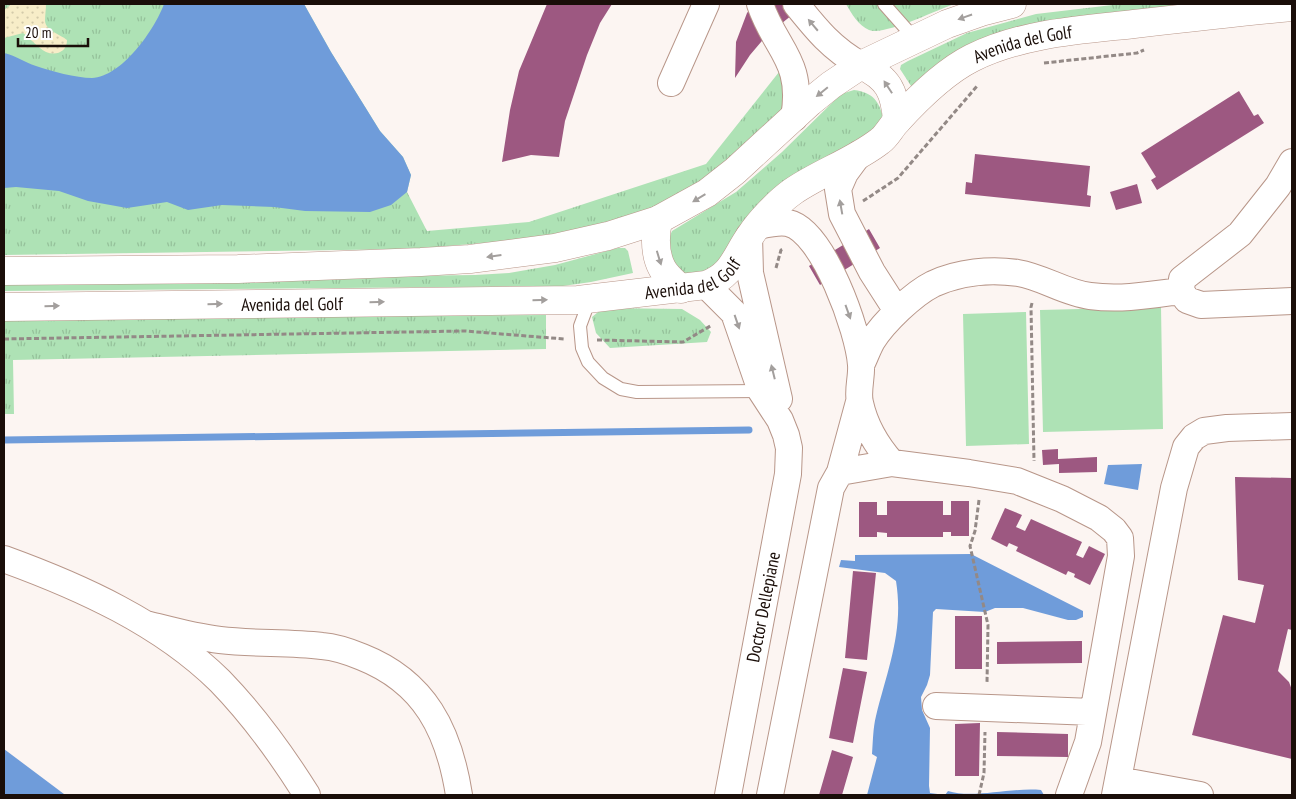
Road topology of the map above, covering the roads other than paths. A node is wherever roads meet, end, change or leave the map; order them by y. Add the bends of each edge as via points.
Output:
1 (706, 4) edge
2 (760, 4) edge
3 (796, 4) edge
4 (884, 4) edge
5 (1012, 4) edge
6 (1292, 7) edge
7 (915, 39) junction
8 (861, 65) junction
9 (671, 83) dead end
10 (794, 118) junction
11 (897, 121) junction
12 (859, 154) junction
13 (1292, 162) edge
14 (658, 220) junction
15 (754, 231) junction
16 (4, 271) edge
17 (694, 287) junction
18 (1181, 291) junction
19 (590, 299) junction
20 (1292, 301) edge
21 (4, 307) edge
22 (745, 307) junction
23 (897, 312) junction
24 (861, 365) junction
25 (761, 390) junction
26 (859, 402) junction
27 (780, 420) junction
28 (1292, 426) edge
29 (892, 463) junction
30 (840, 472) junction
31 (4, 559) edge
32 (146, 624) junction
33 (248, 642) junction
34 (219, 681) junction
35 (936, 706) dead end
36 (1093, 712) junction
37 (1116, 788) edge
38 (307, 795) edge
39 (459, 795) edge
40 (728, 795) edge
41 (770, 795) edge
42 (1069, 795) edge
43 (1200, 795) edge

1 - 9 street
2 - 10 street via 793,68 797,85
8 -> 3 street via 830,44
4 - 7 lane
5 -> 7 street, Avenida del Golf via 947,24
6 - 11 street, Avenida del Golf via 1051,33 1007,44 972,59 937,82
7 - 8 street, Avenida del Golf
8 -> 10 street, Avenida del Golf via 831,85
11 -> 8 street via 896,102 889,86 877,73
10 -> 14 street, Avenida del Golf via 735,172 707,193
11 - 12 street, Avenida del Golf via 881,140
12 - 15 street, Avenida del Golf via 789,194
23 -> 12 street via 842,214 838,189
13 - 18 street via 1278,186 1240,234 1182,279
14 -> 16 street, Avenida del Golf via 555,248 470,259 238,269
14 -> 17 street via 656,253 662,269
15 - 17 street, Avenida del Golf via 737,259 718,281
15 - 22 street, Doctor Dellepiane
15 -> 24 street via 790,223 807,235 835,279 853,327
17 - 19 street, Avenida del Golf
17 - 22 street, Doctor Dellepiane
18 - 20 street via 1187,300 1201,305
18 - 23 street via 1120,298 1088,296 1019,273 970,273 932,285
21 -> 19 street, Avenida del Golf
19 - 25 lane via 580,326 582,348 588,362 603,378 621,389 637,392
22 -> 25 street, Doctor Dellepiane
27 -> 22 street, Doctor Dellepiane via 778,392
23 - 24 street via 880,329
24 - 26 street
25 - 27 street, Doctor Dellepiane
26 - 29 street via 879,449
26 - 30 street
27 - 40 street, Doctor Dellepiane via 789,448 788,474
28 - 37 street via 1204,431 1186,447 1174,488
29 - 30 street
29 - 36 street via 1017,481 1062,499 1099,518 1114,530 1120,538 1121,556
30 - 41 street via 831,488
31 - 32 street via 94,597
32 - 33 street via 197,636
32 - 34 street
33 - 34 street via 226,655
33 - 39 street via 324,646 353,653 402,678 437,722 453,764
34 - 38 street via 275,748
35 - 36 street
36 - 42 street via 1088,742
37 - 43 street

